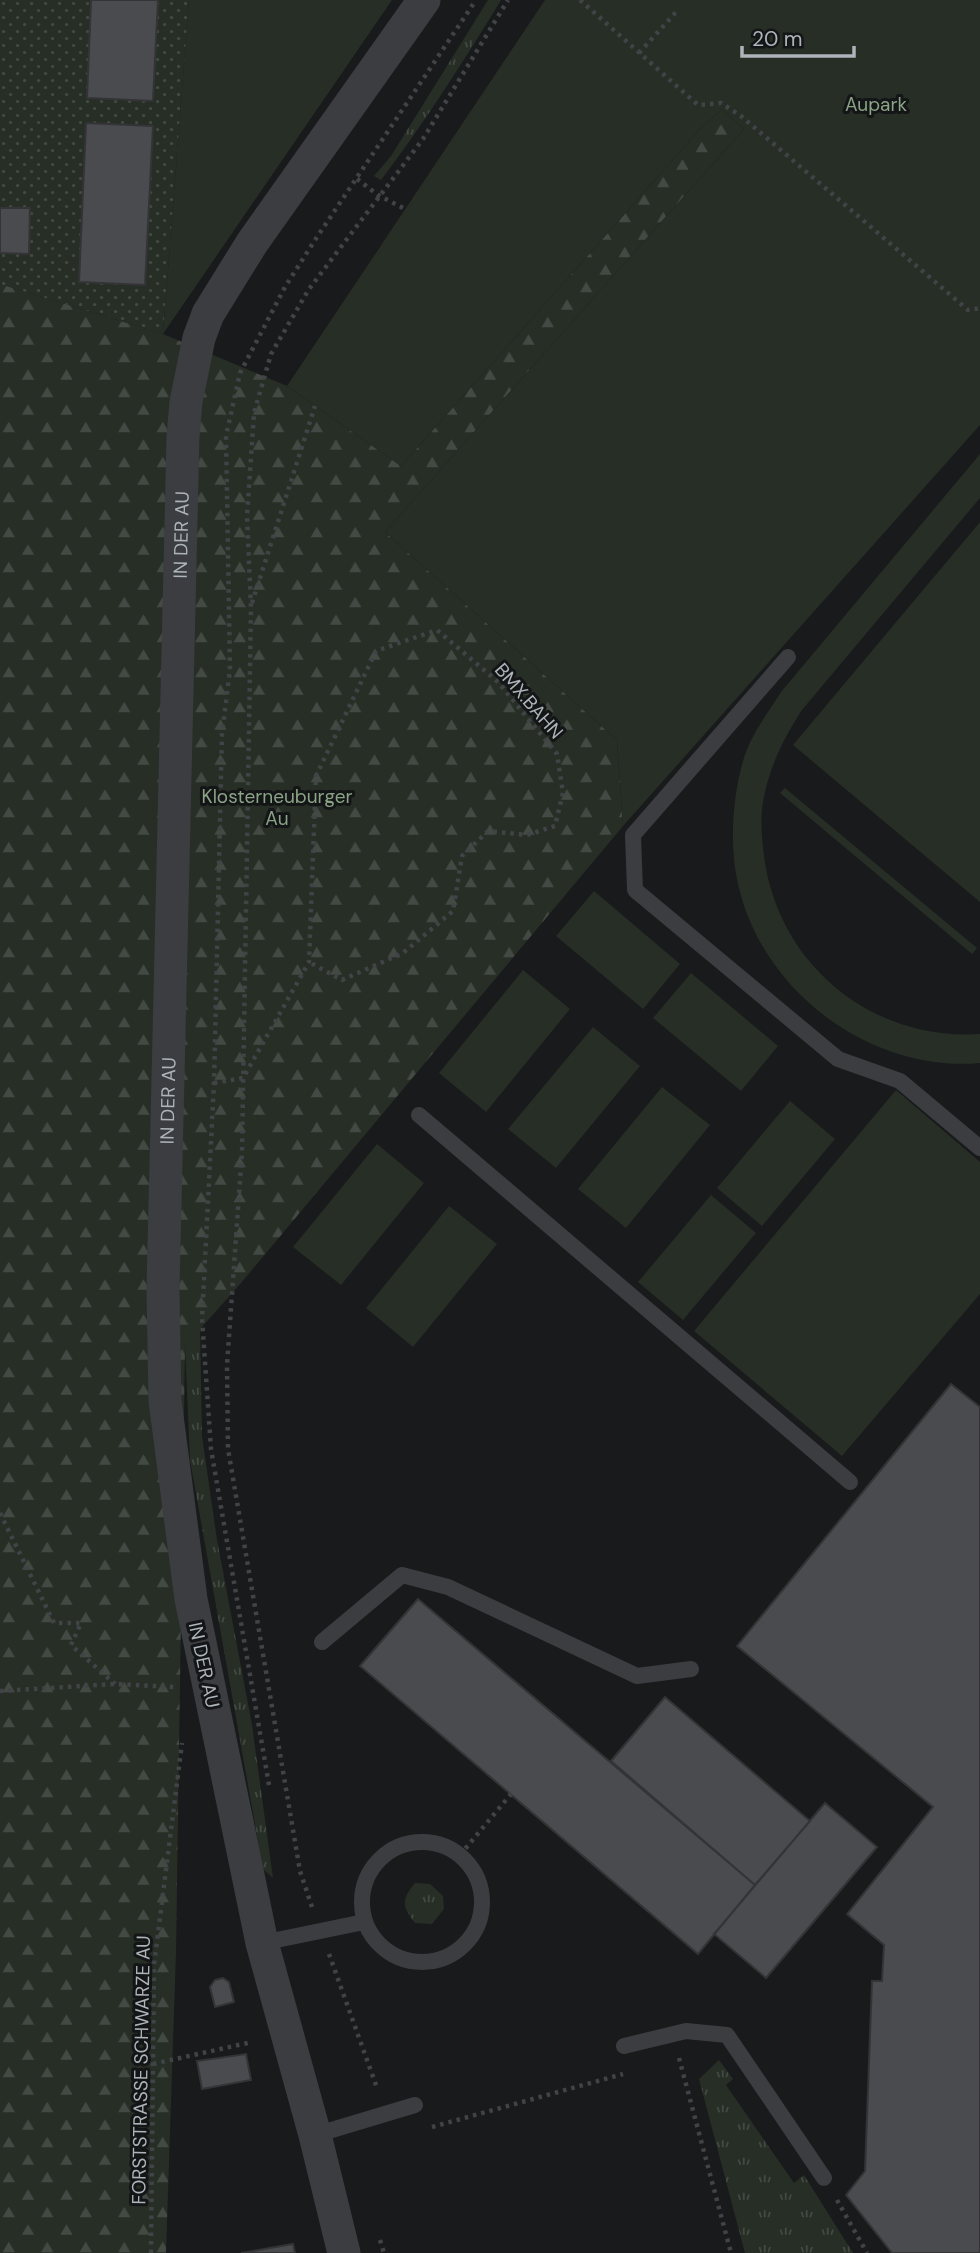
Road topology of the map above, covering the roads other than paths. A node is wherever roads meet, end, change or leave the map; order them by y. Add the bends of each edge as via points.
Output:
1 (424, 0) edge
2 (788, 657) dead end
3 (419, 1115) dead end
4 (980, 1148) edge
5 (850, 1482) dead end
6 (322, 1642) dead end
7 (691, 1669) dead end
8 (364, 1922) junction
9 (262, 1943) junction
10 (624, 2046) dead end
11 (415, 2105) dead end
12 (315, 2135) junction
13 (824, 2178) road end
14 (344, 2253) edge

1 - 9 street, IN DER AU via 225,285 199,338 186,402 164,1249 165,1401 191,1599
2 - 4 lane via 633,835 635,890 838,1059 900,1081
3 - 5 lane
6 - 7 lane via 402,1575 448,1587 637,1676
8 - 8 lane via 374,1940 392,1955 419,1963 440,1960 455,1953 479,1924 482,1895 474,1871 460,1855 436,1843 394,1847 369,1872 361,1893
8 - 9 lane
9 - 12 street, IN DER AU
10 - 13 lane via 686,2031 727,2035
11 - 12 lane
12 - 14 street, IN DER AU

